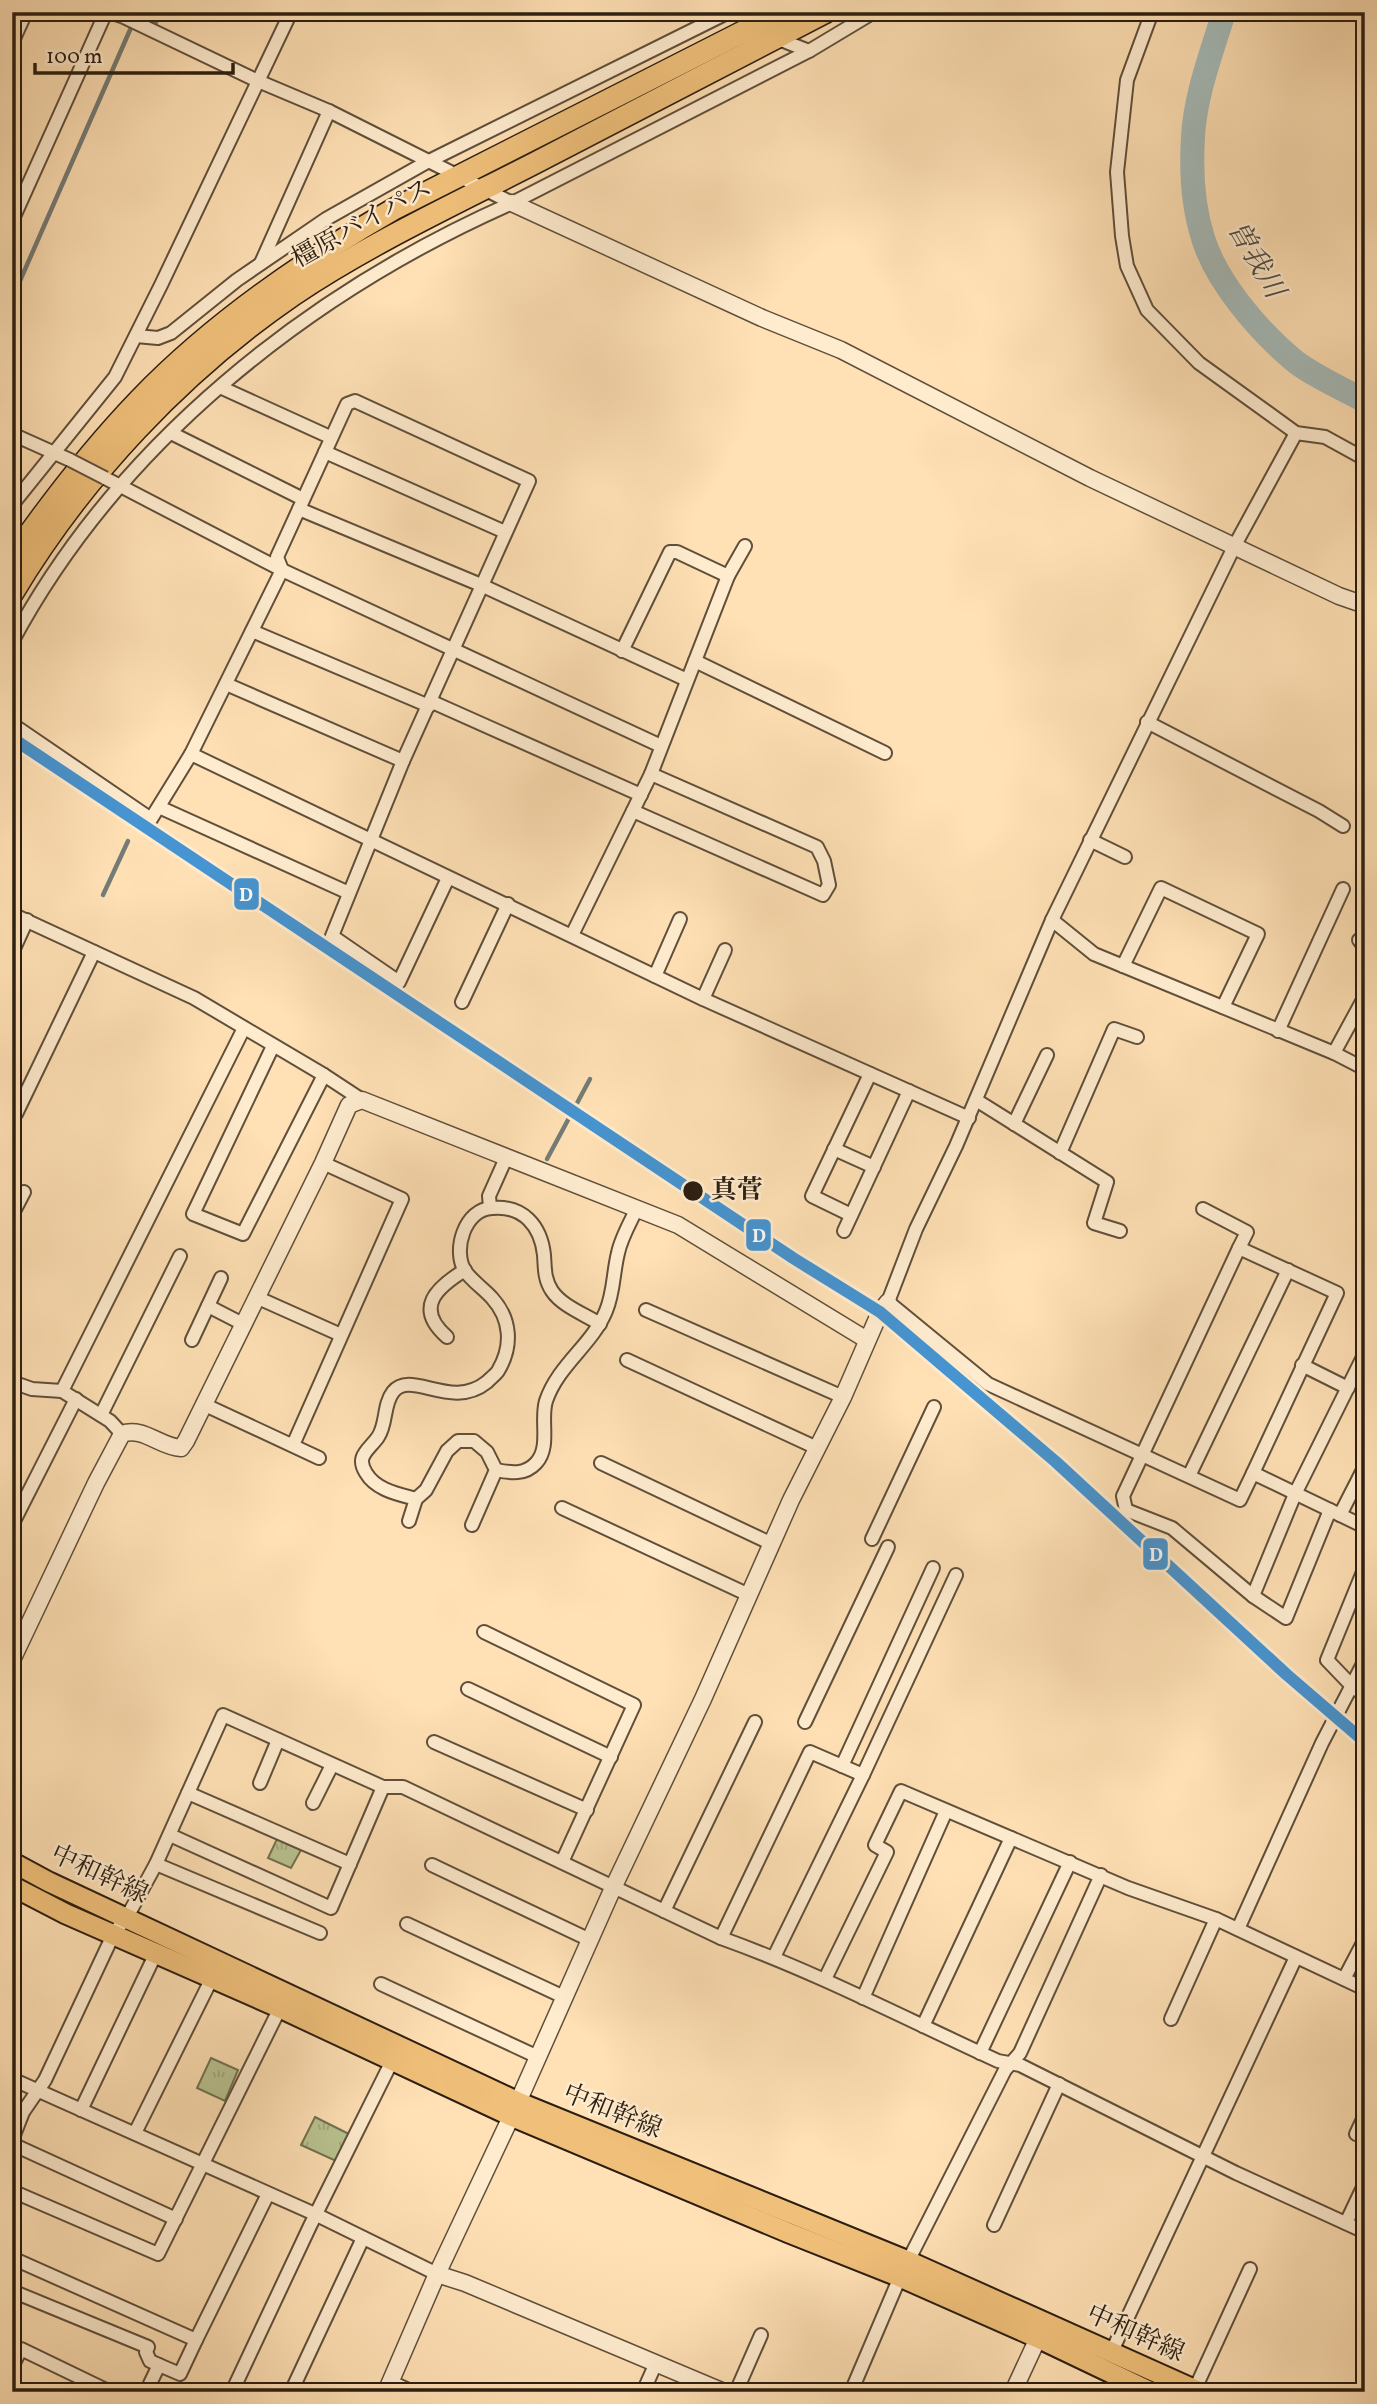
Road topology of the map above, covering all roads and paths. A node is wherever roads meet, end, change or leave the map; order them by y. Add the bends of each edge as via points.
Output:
1 (26, 12) edge
2 (108, 12) edge
3 (291, 12) edge
4 (729, 12) edge
5 (782, 12) edge
6 (826, 12) edge
7 (874, 12) edge
8 (1152, 12) edge
9 (776, 38) junction
10 (12, 43) edge
11 (809, 51) junction
12 (258, 81) junction
13 (329, 111) junction
14 (427, 162) junction
15 (457, 176) junction
16 (483, 190) junction
17 (16, 203) edge
18 (512, 203) junction
19 (12, 221) edge
20 (261, 263) junction
21 (135, 336) junction
22 (220, 387) junction
23 (171, 433) junction
24 (1296, 433) junction
25 (12, 434) edge
26 (330, 438) junction
27 (55, 452) junction
28 (325, 452) junction
29 (1365, 459) edge
30 (120, 486) junction
31 (301, 504) junction
32 (12, 505) edge
33 (505, 532) junction
34 (1235, 545) junction
35 (745, 546) dead end
36 (12, 558) edge
37 (282, 570) junction
38 (728, 576) junction
39 (481, 585) junction
40 (12, 594) edge
41 (1365, 606) edge
42 (252, 631) junction
43 (12, 642) edge
44 (453, 648) junction
45 (622, 651) junction
46 (695, 661) junction
47 (687, 680) junction
48 (226, 684) junction
49 (430, 703) junction
50 (1147, 722) junction
51 (12, 724) edge
52 (661, 746) junction
53 (885, 753) dead end
54 (191, 754) junction
55 (403, 761) junction
56 (651, 774) junction
57 (641, 794) junction
58 (159, 807) junction
59 (633, 811) junction
60 (1343, 826) dead end
61 (372, 839) junction
62 (1090, 841) junction
63 (1125, 857) dead end
64 (449, 878) junction
65 (1343, 888) dead end
66 (349, 893) junction
67 (508, 904) junction
68 (12, 914) edge
69 (680, 919) dead end
70 (27, 920) junction
71 (1052, 920) junction
72 (572, 935) junction
73 (725, 950) dead end
74 (94, 952) junction
75 (12, 953) edge
76 (1123, 966) junction
77 (655, 976) junction
78 (1365, 996) edge
79 (703, 999) junction
80 (462, 1002) dead end
81 (1223, 1007) junction
82 (244, 1028) junction
83 (1278, 1031) junction
84 (1137, 1037) dead end
85 (273, 1046) junction
86 (1334, 1053) junction
87 (1047, 1055) dead end
88 (1365, 1069) edge
89 (324, 1074) junction
90 (870, 1074) junction
91 (909, 1091) junction
92 (362, 1100) junction
93 (976, 1100) junction
94 (16, 1114) dead end
95 (969, 1118) junction
96 (1014, 1124) junction
97 (834, 1149) junction
98 (1060, 1153) junction
99 (506, 1158) junction
100 (323, 1163) junction
101 (874, 1167) junction
102 (24, 1192) dead end
103 (490, 1207) junction
104 (637, 1208) junction
105 (1203, 1209) dead end
106 (12, 1215) edge
107 (851, 1215) junction
108 (844, 1231) dead end
109 (1120, 1231) dead end
110 (1239, 1248) junction
111 (180, 1256) dead end
112 (464, 1270) junction
113 (1288, 1270) junction
114 (221, 1278) dead end
115 (256, 1297) junction
116 (888, 1302) junction
117 (208, 1306) junction
118 (646, 1310) dead end
119 (243, 1324) junction
120 (600, 1324) junction
121 (341, 1335) junction
122 (447, 1337) dead end
123 (192, 1340) dead end
124 (867, 1340) junction
125 (1365, 1353) edge
126 (627, 1360) dead end
127 (1302, 1365) junction
128 (12, 1382) edge
129 (1348, 1388) junction
130 (62, 1391) junction
131 (843, 1397) junction
132 (76, 1399) junction
133 (203, 1404) junction
134 (934, 1407) dead end
135 (101, 1415) junction
136 (122, 1434) junction
137 (293, 1445) junction
138 (817, 1448) junction
139 (1143, 1455) junction
140 (319, 1458) dead end
141 (601, 1463) dead end
142 (1365, 1466) edge
143 (496, 1470) junction
144 (1253, 1473) junction
145 (1189, 1476) junction
146 (1295, 1494) junction
147 (416, 1499) junction
148 (562, 1508) dead end
149 (1335, 1512) junction
150 (409, 1521) dead end
151 (12, 1525) edge
152 (472, 1525) dead end
153 (1365, 1527) edge
154 (872, 1539) dead end
155 (772, 1544) junction
156 (888, 1546) dead end
157 (1365, 1567) edge
158 (933, 1568) dead end
159 (956, 1575) dead end
160 (749, 1595) junction
161 (1253, 1596) junction
162 (484, 1632) dead end
163 (12, 1660) edge
164 (1365, 1660) edge
165 (1352, 1686) junction
166 (468, 1689) dead end
167 (1365, 1696) edge
168 (755, 1722) dead end
169 (805, 1722) dead end
170 (278, 1740) junction
171 (434, 1742) dead end
172 (611, 1757) junction
173 (331, 1765) junction
174 (842, 1766) junction
175 (863, 1775) junction
176 (260, 1783) dead end
177 (383, 1787) junction
178 (188, 1793) junction
179 (313, 1803) dead end
180 (587, 1810) junction
181 (946, 1811) junction
182 (170, 1835) junction
183 (1011, 1838) junction
184 (12, 1862) edge
185 (562, 1862) junction
186 (1070, 1862) junction
187 (156, 1864) junction
188 (350, 1864) junction
189 (432, 1865) dead end
190 (1101, 1875) junction
191 (12, 1886) edge
192 (613, 1888) junction
193 (664, 1911) junction
194 (127, 1917) junction
195 (1216, 1919) junction
196 (407, 1924) dead end
197 (1238, 1929) junction
198 (114, 1933) junction
199 (320, 1933) dead end
200 (721, 1938) junction
201 (1365, 1939) edge
202 (590, 1940) junction
203 (156, 1953) junction
204 (1296, 1956) junction
205 (774, 1957) junction
206 (212, 1978) junction
207 (825, 1979) junction
208 (1344, 1979) junction
209 (381, 1984) dead end
210 (1365, 1989) edge
211 (564, 1997) junction
212 (863, 1998) junction
213 (280, 2008) junction
214 (1171, 2018) dead end
215 (923, 2026) junction
216 (981, 2053) junction
217 (538, 2057) junction
218 (392, 2061) junction
219 (1012, 2064) junction
220 (12, 2079) edge
221 (1059, 2084) junction
222 (36, 2090) junction
223 (515, 2109) junction
224 (18, 2110) edge
225 (81, 2110) junction
226 (1365, 2115) edge
227 (135, 2133) junction
228 (1356, 2134) dead end
229 (12, 2142) edge
230 (1202, 2155) junction
231 (205, 2163) junction
232 (1365, 2183) edge
233 (12, 2191) edge
234 (268, 2194) junction
235 (317, 2215) junction
236 (176, 2219) junction
237 (1346, 2223) junction
238 (994, 2225) dead end
239 (1365, 2232) edge
240 (363, 2238) junction
241 (12, 2258) edge
242 (904, 2269) junction
243 (1250, 2269) dead end
244 (437, 2274) junction
245 (12, 2291) edge
246 (761, 2335) dead end
247 (1038, 2338) junction
248 (196, 2340) junction
249 (1112, 2351) junction
250 (656, 2363) junction
251 (159, 2365) junction
252 (12, 2367) edge
253 (388, 2387) edge
254 (1197, 2390) edge
255 (110, 2392) edge
256 (146, 2392) edge
257 (232, 2392) edge
258 (291, 2392) edge
259 (413, 2392) edge
260 (643, 2392) edge
261 (724, 2392) edge
262 (736, 2392) edge
263 (851, 2392) edge
264 (1013, 2392) edge
265 (1151, 2392) edge

1 - 10 street
2 - 12 street
2 - 17 street
3 - 12 street
4 - 14 street
5 - 15 highway, 橿原バイパス
6 - 9 highway, 橿原バイパス
7 - 11 street
8 - 24 street via 1127,80 1117,172 1127,266 1147,310 1199,363
9 - 11 street
9 - 16 highway, 橿原バイパス
11 - 18 street
12 - 13 street
12 - 21 street
13 - 14 street
13 - 20 street
14 - 15 street
14 - 20 street via 326,219
15 - 16 street
15 - 36 highway, 橿原バイパス via 346,237 175,366 90,453
16 - 18 street
16 - 40 highway, 橿原バイパス via 293,295 220,352 152,414 88,486
17 - 19 street
18 - 22 street via 475,219 353,289 298,324
18 - 34 street via 841,350 1090,478
20 - 21 street via 171,333 158,338
21 - 27 street via 115,377
22 - 23 street
22 - 26 street
23 - 30 street
23 - 31 street
24 - 29 street via 1325,437
24 - 34 street
25 - 27 street
26 - 28 street
26 - 33 street via 347,404 355,401 529,481
27 - 30 street, bridge
27 - 32 street
28 - 31 street
28 - 33 street
30 - 37 street
30 - 43 street
31 - 37 street via 277,557
31 - 39 street
33 - 39 street
34 - 41 street
34 - 50 street
35 - 38 street
37 - 42 street
37 - 44 street
38 - 45 street via 670,552
38 - 46 street
39 - 44 street
39 - 45 street
42 - 48 street
42 - 49 street
44 - 49 street
44 - 52 street
45 - 47 street
46 - 47 street
46 - 53 street
47 - 52 street
48 - 54 street
48 - 55 street
49 - 55 street
49 - 57 street
50 - 60 street
50 - 62 street
51 - 58 street via 151,819
52 - 56 street
54 - 58 street
54 - 61 street
55 - 61 street
56 - 57 street
56 - 59 street via 817,846 829,885 823,895
57 - 59 street
58 - 66 street
59 - 72 street
61 - 64 street
61 - 66 street
62 - 63 street
62 - 71 street
64 - 66 street via 399,982 332,936
64 - 67 street
65 - 83 street
67 - 72 street
67 - 80 street
68 - 70 street
69 - 77 street
70 - 74 street
70 - 75 street
71 - 76 street via 1094,954
71 - 93 street
72 - 77 street
73 - 79 street
74 - 82 street via 194,998
74 - 94 street
76 - 81 street
76 - 81 street via 1161,888 1258,934
77 - 79 street
78 - 86 street
79 - 90 street
81 - 83 street
82 - 85 street
82 - 130 street
83 - 86 street
84 - 98 street via 1114,1029
85 - 89 street
85 - 89 street via 193,1214 243,1234
86 - 88 street
87 - 96 street
89 - 92 street
90 - 91 street
90 - 97 street
91 - 95 street
91 - 101 street
92 - 99 street
92 - 100 street via 349,1105
93 - 95 street
93 - 96 street
95 - 116 street via 916,1229
96 - 98 street
97 - 101 street
97 - 107 street via 812,1196
98 - 109 street via 1107,1182 1094,1223
99 - 103 street via 489,1196
99 - 104 street
100 - 115 street
100 - 121 street via 402,1199
101 - 107 street
102 - 106 street
103 - 112 street via 476,1215 462,1234
103 - 120 street via 514,1210 531,1220 540,1236 552,1292
104 - 120 street via 618,1251 612,1292
104 - 124 street via 678,1225
105 - 110 street via 1247,1232
107 - 108 street
110 - 113 street
110 - 139 street
111 - 135 street
112 - 122 street via 431,1301 431,1317
112 - 147 street via 504,1316 509,1334 497,1373 464,1394 402,1384 392,1393 379,1436 361,1459 373,1483
113 - 127 street via 1337,1293
113 - 145 street
114 - 117 street
115 - 119 street
115 - 121 street
116 - 124 street
116 - 139 street via 988,1384
117 - 119 street
117 - 123 street
118 - 131 street
119 - 133 street
120 - 143 street via 562,1369 546,1400 542,1455 526,1471
121 - 137 street
124 - 131 street
125 - 129 street
126 - 138 street
127 - 129 street
127 - 144 street
128 - 130 street
129 - 146 street
130 - 132 street
131 - 138 street
132 - 135 street
132 - 151 street
133 - 136 street via 181,1448 137,1431
133 - 137 street
134 - 154 street
135 - 136 street
136 - 163 street
137 - 140 street
138 - 155 street
139 - 145 street
139 - 161 street via 1123,1496 1126,1510 1172,1528
141 - 155 street
142 - 149 street
143 - 147 street via 487,1452 474,1441 458,1441
143 - 152 street
144 - 145 street via 1240,1500
144 - 146 street
146 - 149 street
146 - 161 street
147 - 150 street
148 - 160 street
149 - 153 street
149 - 161 street via 1286,1618
155 - 160 street
156 - 169 street
157 - 165 street via 1327,1660
158 - 174 street
159 - 175 street
160 - 192 street
162 - 172 street via 634,1705
164 - 165 street
165 - 167 street
165 - 197 street
166 - 172 street
168 - 193 street
170 - 173 street
170 - 176 street
170 - 178 street via 223,1715
171 - 180 street
172 - 180 street
173 - 177 street
173 - 179 street
174 - 175 street
174 - 200 street via 810,1752
175 - 205 street
177 - 185 street via 403,1787
177 - 188 street
178 - 182 street
178 - 188 street
180 - 185 street
181 - 183 street
181 - 207 street via 901,1791 875,1844 887,1852
181 - 212 street
182 - 187 street
182 - 188 street via 331,1908
183 - 186 street
183 - 215 street
184 - 194 main road, 中和幹線
185 - 192 street
186 - 190 street
186 - 216 street
187 - 194 street
187 - 199 street
189 - 202 street
190 - 195 street
190 - 219 street
191 - 198 main road, 中和幹線
192 - 193 street
192 - 202 street
193 - 200 street
194 - 198 street
194 - 223 main road, 中和幹線
195 - 197 street
195 - 214 street
196 - 211 street
197 - 204 street
198 - 203 main road, 中和幹線
198 - 222 street via 45,2080
200 - 205 street
201 - 208 street
202 - 211 street
203 - 206 main road, 中和幹線
203 - 225 street
204 - 208 street
204 - 230 street
205 - 207 street
206 - 213 main road, 中和幹線
206 - 227 street
207 - 212 street
208 - 210 street
209 - 217 street
211 - 217 street
212 - 215 street
213 - 218 main road, 中和幹線
213 - 231 street
215 - 216 street
216 - 219 street
217 - 223 street
218 - 223 main road, 中和幹線
218 - 235 street
219 - 221 street
219 - 242 street
220 - 222 street
221 - 230 street
221 - 238 street
222 - 224 street
222 - 225 street
223 - 242 main road, 中和幹線 via 776,2228
223 - 244 street
224 - 229 street
225 - 227 street
226 - 228 street
227 - 231 street
229 - 236 street
230 - 237 street
230 - 249 street
231 - 234 street
231 - 236 street
232 - 237 street
233 - 236 street via 158,2254
234 - 235 street
234 - 248 street
235 - 240 street
235 - 257 street
237 - 239 street
240 - 244 street
240 - 258 street
241 - 248 street
242 - 247 main road, 中和幹線
242 - 249 main road, 中和幹線
242 - 263 street
243 - 254 street
244 - 250 street
244 - 253 street
245 - 251 street via 148,2347 150,2361
246 - 262 street
247 - 264 street
247 - 265 main road, 中和幹線
248 - 251 street via 180,2374
249 - 254 main road, 中和幹線
250 - 260 street
250 - 261 street
251 - 256 street
252 - 255 street via 21,2349
253 - 259 street

